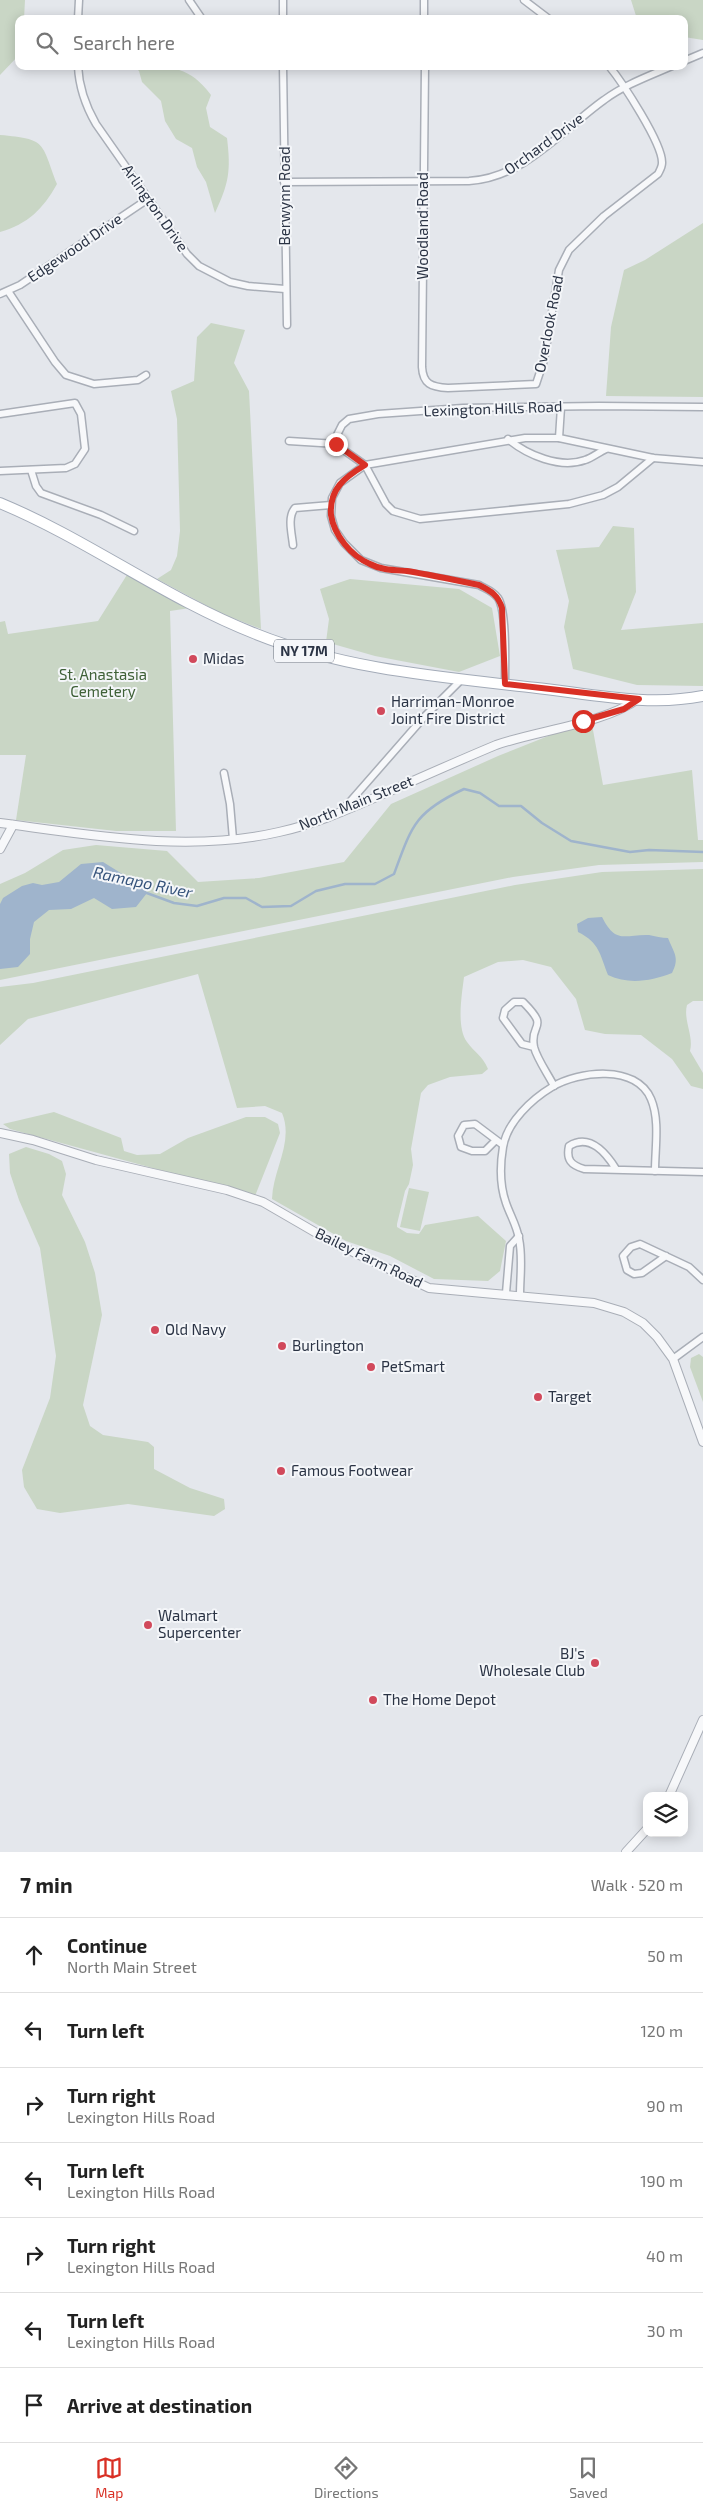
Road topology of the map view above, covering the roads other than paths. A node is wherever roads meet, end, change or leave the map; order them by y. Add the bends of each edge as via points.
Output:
1 (79, 0) edge
2 (189, 0) edge
3 (283, 0) edge
4 (424, 0) edge
5 (524, 0) edge
6 (78, 15) edge
7 (199, 15) edge
8 (282, 15) edge
9 (424, 15) edge
10 (544, 15) edge
11 (703, 53) edge
12 (688, 59) edge
13 (78, 70) edge
14 (283, 70) edge
15 (425, 70) edge
16 (612, 70) edge
17 (663, 70) edge
18 (626, 87) junction
19 (284, 182) junction
20 (423, 182) junction
21 (148, 199) junction
22 (285, 289) junction
23 (8, 291) junction
24 (0, 294) edge
25 (286, 325) dead end
26 (146, 375) dead end
27 (427, 384) joint
28 (561, 407) junction
29 (703, 407) edge
30 (0, 414) edge
31 (559, 438) junction
32 (508, 440) junction
33 (289, 441) dead end
34 (336, 444) junction
35 (606, 449) junction
36 (653, 458) junction
37 (703, 462) edge
38 (365, 465) junction
39 (32, 470) junction
40 (0, 471) edge
41 (0, 503) edge
42 (331, 505) junction
43 (134, 531) dead end
44 (293, 544) dead end
45 (462, 680) junction
46 (505, 684) junction
47 (703, 696) edge
48 (639, 699) junction
49 (224, 773) dead end
50 (340, 813) junction
51 (0, 823) edge
52 (13, 825) junction
53 (233, 839) junction
54 (0, 849) edge
55 (534, 1047) junction
56 (554, 1086) junction
57 (0, 1134) edge
58 (496, 1140) junction
59 (503, 1145) junction
60 (616, 1169) junction
61 (655, 1170) junction
62 (703, 1172) edge
63 (519, 1236) junction
64 (666, 1256) junction
65 (703, 1280) edge
66 (506, 1294) junction
67 (520, 1295) junction
68 (703, 1337) edge
69 (673, 1359) junction
70 (703, 1442) edge
71 (703, 1720) edge
72 (671, 1792) edge
73 (643, 1833) edge
74 (626, 1852) edge

1 - 6 street
2 - 7 street
3 - 8 street
4 - 9 street
5 - 10 street
11 - 12 street
13 - 21 street, Arlington Drive via 86,106
14 - 19 street, Berwynn Road
15 - 20 street, Woodland Road
16 - 18 street
17 - 18 street, Orchard Drive
18 - 20 street, Orchard Drive via 604,99 550,143 503,174 483,180
18 - 27 street, Overlook Road via 663,162 658,174 604,216 569,250 558,270 544,360 536,384 448,388
19 - 20 street, Orchard Drive
19 - 22 street, Berwynn Road
20 - 27 street, Woodland Road via 422,366
21 - 22 street, Arlington Drive via 187,254 211,274 248,286
21 - 23 street, Edgewood Drive via 78,248
22 - 25 street, Berwynn Road
23 - 24 street, Edgewood Drive
23 - 26 street via 66,375 94,384 138,380
28 - 29 street, Lexington Hills Road
28 - 31 street
28 - 34 street, Lexington Hills Road via 463,408 356,417 342,424 337,431
30 - 39 street via 78,405 85,437 82,457 66,468
31 - 32 street, Lexington Hills Road
31 - 35 street, Lexington Hills Road
32 - 35 street, Lexington Hills Road via 525,452 562,461 585,460
32 - 38 street, Lexington Hills Road
33 - 34 street
34 - 38 street
35 - 36 street, Lexington Hills Road
36 - 37 street, Lexington Hills Road
36 - 38 street via 603,495 569,504 427,519 393,511
38 - 42 street, Lexington Hills Road via 340,483
39 - 40 street
39 - 43 street via 41,493
41 - 45 main road, NY 17M via 46,523 211,615 255,634 334,660
42 - 44 street via 295,508 292,511
42 - 46 street via 335,530 344,543 366,562 381,568 479,585 493,592 502,608
45 - 46 main road, NY 17M
45 - 50 street via 424,716
46 - 48 main road, NY 17M
47 - 48 main road, NY 17M via 678,700
48 - 50 street, North Main Street via 624,709 600,717 496,745
49 - 53 street
50 - 53 street, North Main Street via 278,832
51 - 52 street, North Main Street
52 - 53 street, North Main Street via 177,842
52 - 54 street
55 - 55 street via 539,1022 523,1002 514,1002 505,1010 503,1018 522,1044
55 - 56 street
56 - 59 street via 521,1112
56 - 61 street via 611,1074 628,1076 641,1085 654,1112
57 - 66 street, Bailey Farm Road via 227,1190 263,1202 332,1242 429,1288
58 - 58 street via 475,1124 464,1125 458,1136 461,1147 472,1151 485,1151
58 - 59 street
59 - 63 street via 501,1175 505,1201
60 - 60 street via 575,1166 567,1154 569,1146 577,1141 585,1142 605,1151
60 - 61 street
61 - 62 street
63 - 66 street via 510,1246
63 - 67 street via 522,1252
64 - 64 street via 642,1273 634,1274 627,1270 623,1256 631,1247 640,1244
64 - 65 street via 689,1267
66 - 67 street, Bailey Farm Road
67 - 69 street, Bailey Farm Road via 594,1303 624,1312 643,1323
68 - 69 street
69 - 70 street, Bailey Farm Road
71 - 72 street
73 - 74 street

